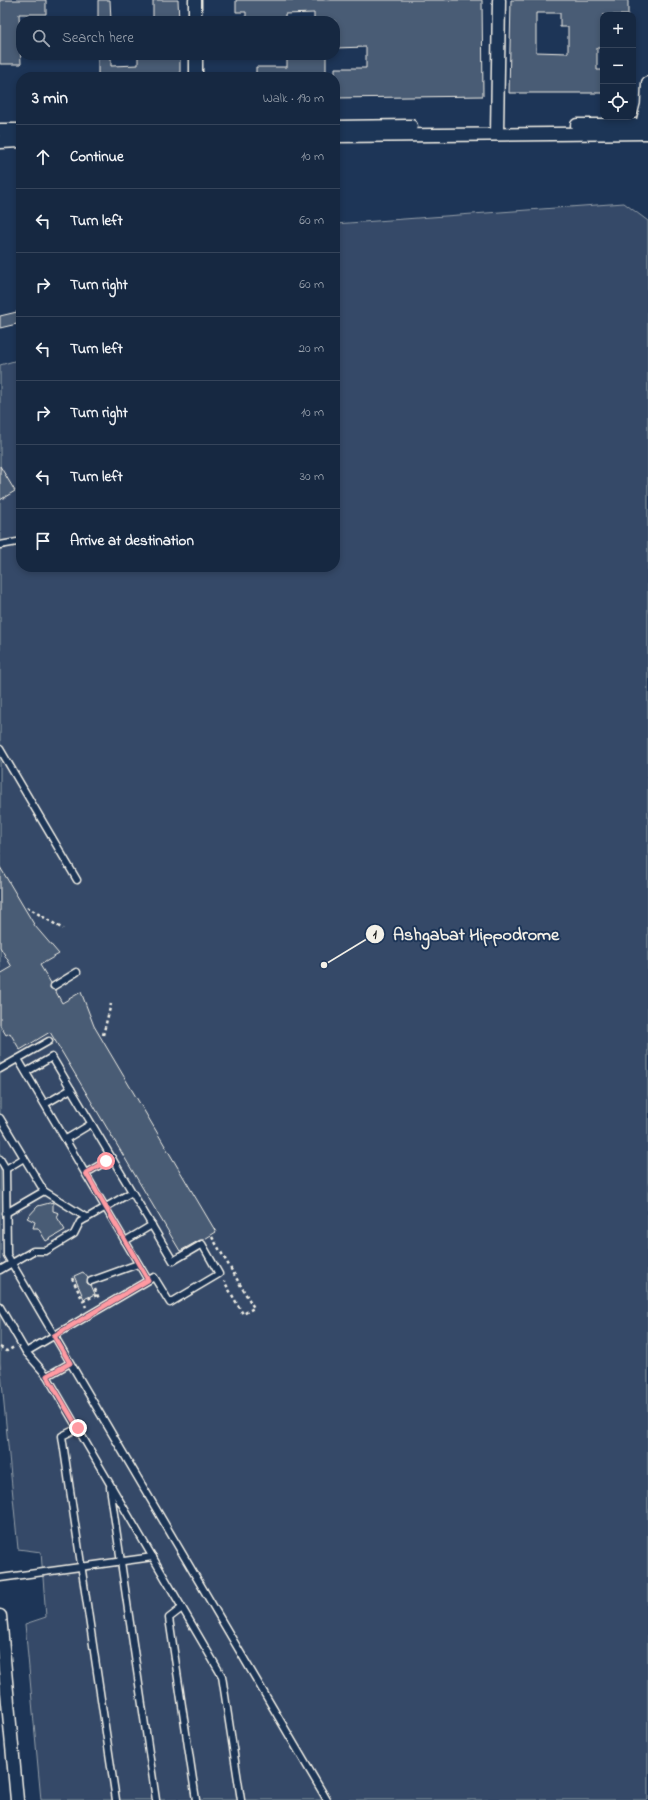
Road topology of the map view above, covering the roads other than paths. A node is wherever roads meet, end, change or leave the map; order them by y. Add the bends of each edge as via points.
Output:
1 (195, 0) edge
2 (499, 0) edge
3 (195, 16) edge
4 (196, 60) edge
5 (196, 72) edge
6 (648, 83) edge
7 (340, 127) edge
8 (644, 129) edge
9 (0, 130) edge
10 (16, 130) edge
11 (497, 130) junction
12 (340, 136) edge
13 (16, 141) edge
14 (0, 142) edge
15 (16, 542) edge
16 (0, 545) edge
17 (0, 749) edge
18 (77, 880) dead end
19 (77, 972) dead end
20 (54, 986) dead end
21 (49, 1041) dead end
22 (18, 1059) junction
23 (0, 1069) edge
24 (26, 1072) junction
25 (71, 1089) junction
26 (45, 1104) junction
27 (0, 1118) edge
28 (92, 1124) junction
29 (66, 1139) junction
30 (24, 1158) junction
31 (112, 1158) junction
32 (0, 1159) edge
33 (6, 1169) junction
34 (86, 1173) junction
35 (44, 1191) junction
36 (132, 1192) junction
37 (105, 1208) junction
38 (6, 1213) junction
39 (87, 1218) junction
40 (152, 1225) junction
41 (125, 1241) junction
42 (11, 1263) junction
43 (138, 1264) junction
44 (0, 1270) edge
45 (148, 1280) junction
46 (91, 1281) dead end
47 (0, 1307) edge
48 (54, 1336) junction
49 (26, 1352) junction
50 (70, 1363) junction
51 (47, 1376) junction
52 (78, 1428) junction
53 (110, 1483) junction
54 (153, 1557) junction
55 (121, 1561) junction
56 (82, 1567) junction
57 (0, 1578) edge
58 (182, 1608) junction
59 (0, 1616) edge
60 (17, 1800) edge
61 (116, 1800) edge
62 (156, 1800) edge
63 (196, 1800) edge
64 (241, 1800) edge
65 (327, 1800) edge

1 - 3 street
2 - 11 street
4 - 5 street
6 - 8 street
7 - 11 street
8 - 11 street
9 - 10 street
11 - 12 street
13 - 14 street
15 - 16 lane
17 - 18 lane
19 - 20 lane
21 - 22 lane
22 - 23 lane
22 - 24 lane
24 - 25 lane via 52,1057
24 - 26 lane
25 - 26 lane
25 - 28 lane
26 - 29 lane
27 - 30 lane
28 - 29 lane
28 - 31 lane
29 - 34 lane
30 - 33 lane
30 - 35 lane
31 - 34 lane
31 - 36 lane
32 - 33 lane
33 - 38 lane
34 - 37 lane
35 - 38 lane
35 - 39 lane
36 - 37 lane
36 - 40 lane
37 - 39 lane
37 - 41 lane
38 - 42 lane via 7,1255
39 - 42 lane via 80,1222 74,1234 46,1251 33,1251
40 - 41 lane
40 - 45 lane via 173,1261 202,1244 220,1274 170,1303 154,1277
41 - 43 lane
42 - 44 lane
42 - 48 lane
43 - 45 lane
43 - 46 lane
45 - 48 lane
47 - 49 lane
48 - 49 lane
48 - 50 lane
49 - 51 lane
50 - 51 lane
50 - 65 lane
51 - 52 lane
52 - 53 lane
52 - 56 lane via 62,1436
53 - 54 lane
53 - 55 lane
54 - 55 lane
54 - 58 lane
55 - 56 lane
55 - 62 lane
56 - 57 lane
56 - 61 lane
58 - 63 lane via 169,1618
58 - 64 lane via 222,1676
59 - 60 street

